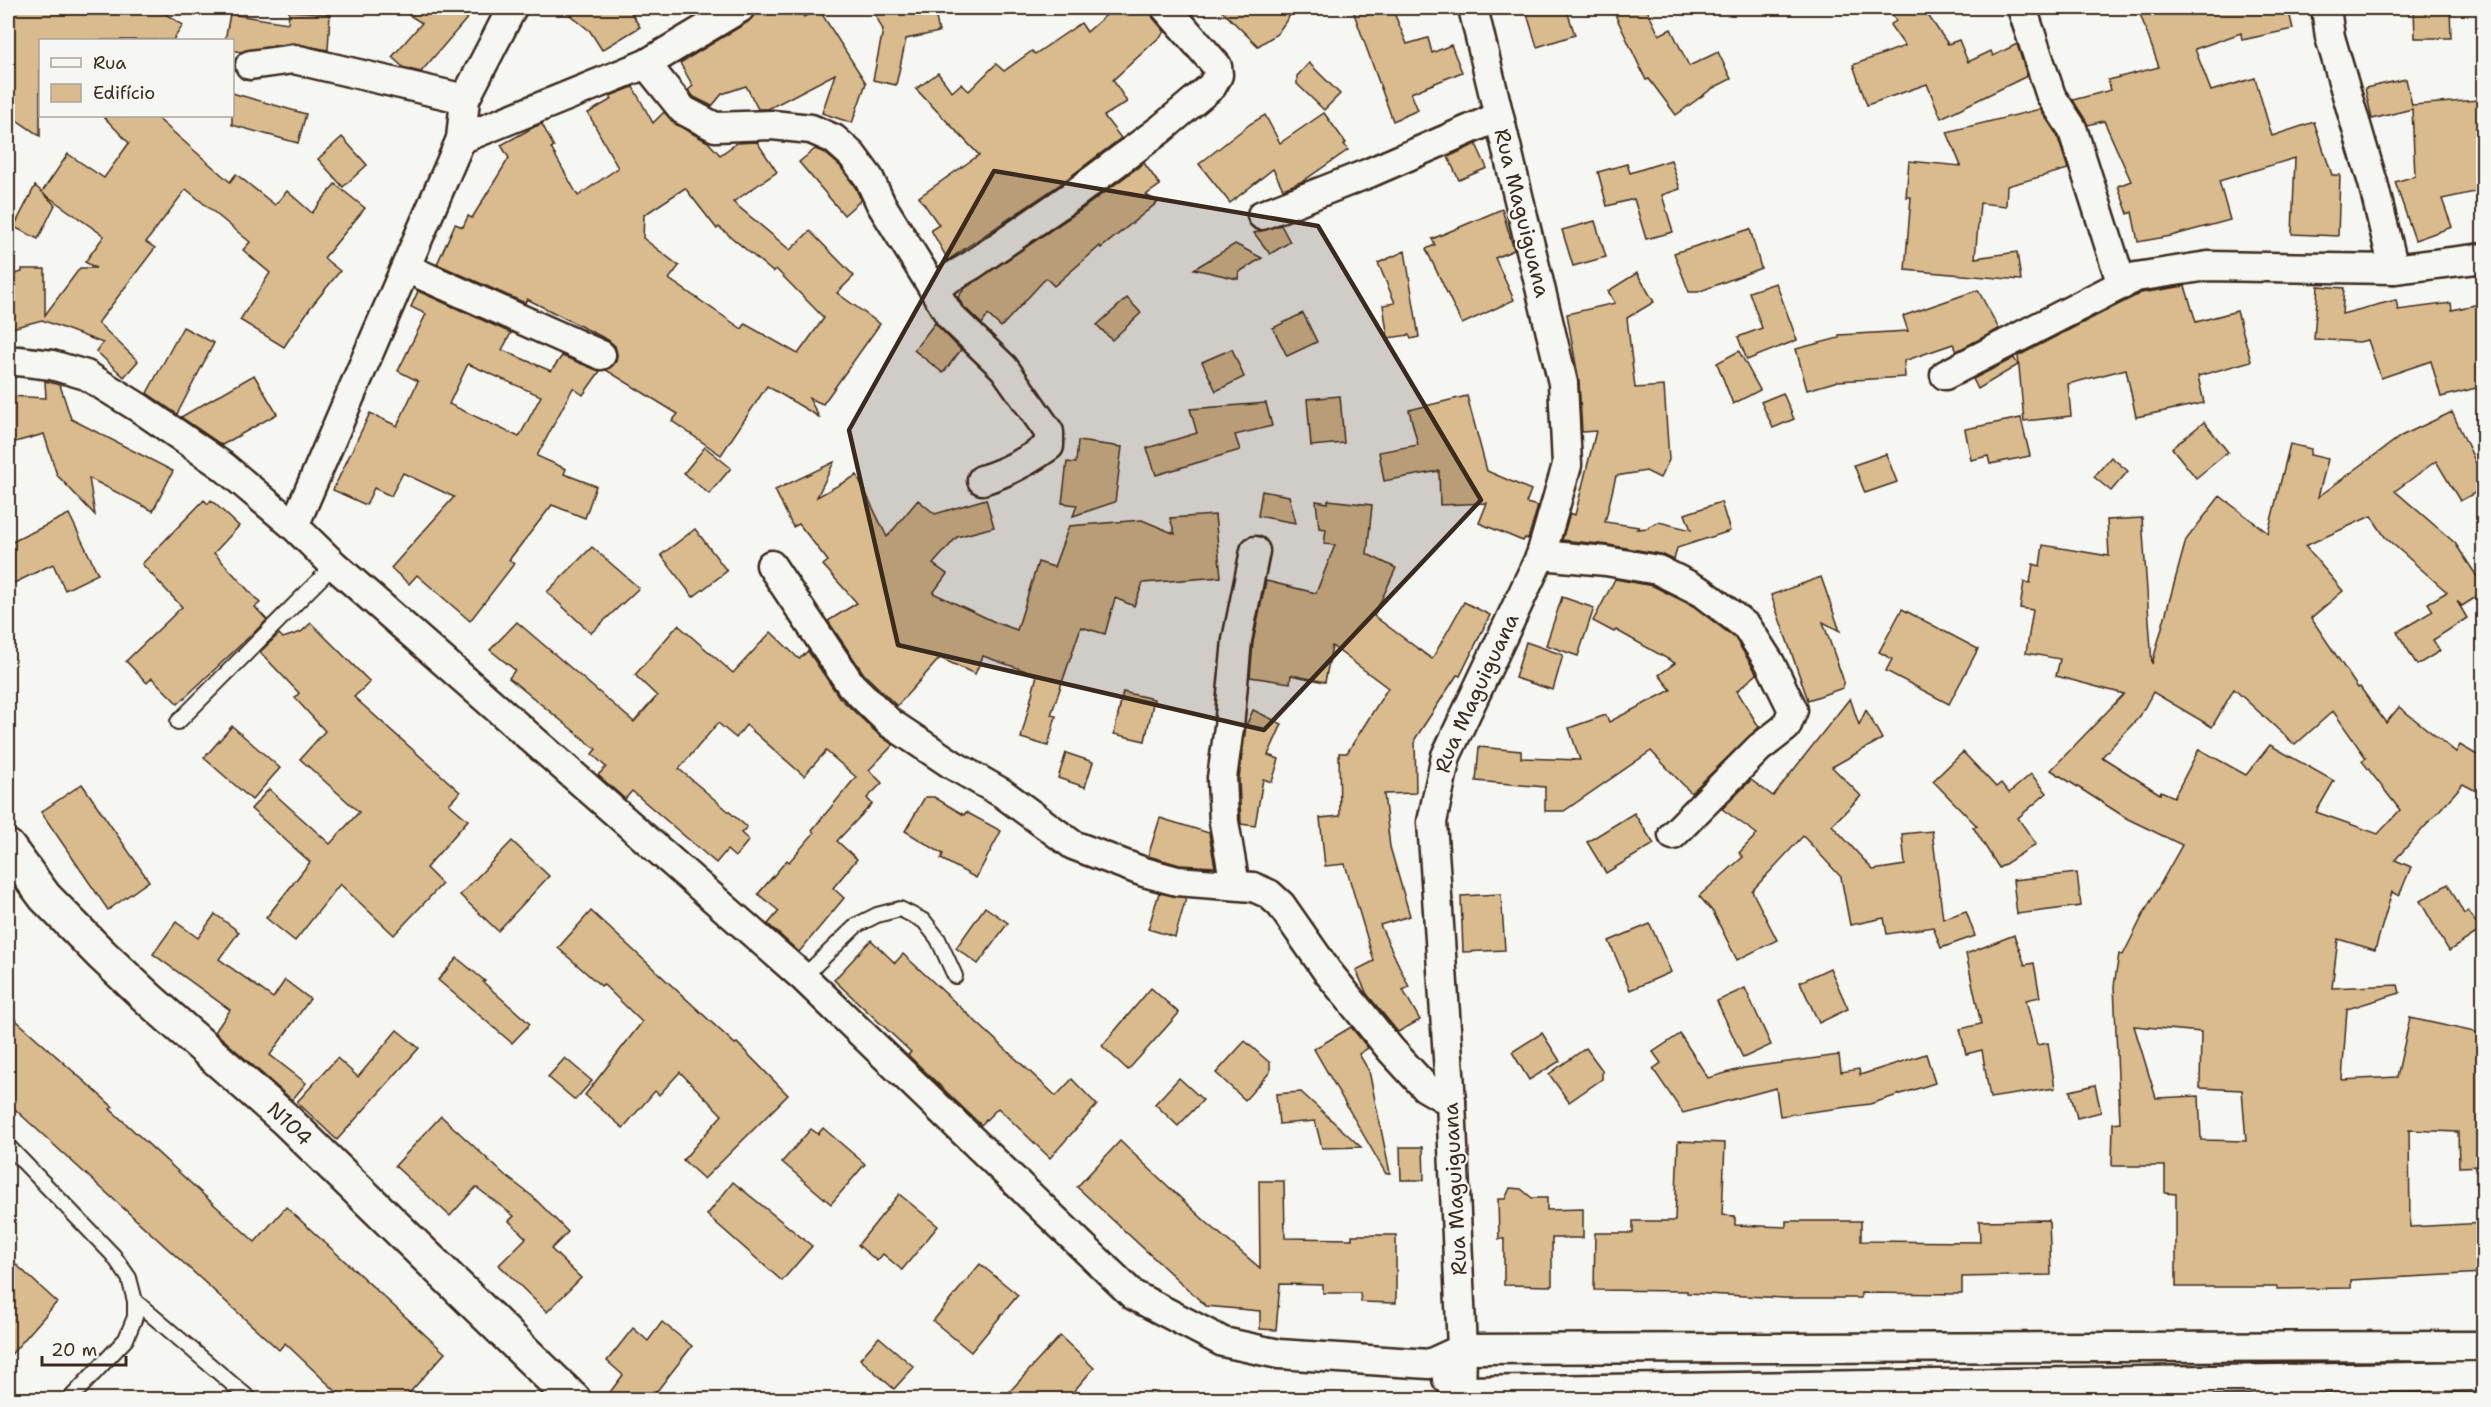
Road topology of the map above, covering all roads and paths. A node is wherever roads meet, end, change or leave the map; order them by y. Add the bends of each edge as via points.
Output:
1 (512, 8) edge
2 (740, 8) edge
3 (1166, 8) edge
4 (1473, 8) edge
5 (2022, 8) edge
6 (2326, 8) edge
7 (646, 64) junction
8 (250, 65) dead end
9 (465, 99) junction
10 (1498, 117) junction
11 (461, 139) junction
12 (1262, 215) dead end
13 (2484, 258) edge
14 (406, 268) junction
15 (2394, 269) junction
16 (2122, 285) junction
17 (933, 288) junction
18 (601, 355) dead end
19 (8, 362) edge
20 (1944, 375) dead end
21 (982, 480) dead end
22 (294, 526) junction
23 (1255, 551) dead end
24 (1541, 555) junction
25 (334, 565) junction
26 (771, 566) dead end
27 (178, 722) dead end
28 (1673, 835) dead end
29 (8, 847) edge
30 (1235, 885) junction
31 (955, 975) dead end
32 (803, 977) junction
33 (1451, 1102) junction
34 (8, 1146) edge
35 (135, 1301) junction
36 (2484, 1346) edge
37 (1462, 1349) junction
38 (1429, 1364) junction
39 (2484, 1376) edge
40 (1461, 1395) edge
41 (69, 1400) edge
42 (251, 1400) edge
43 (574, 1400) edge

1 - 9 street
2 - 7 street
3 - 17 street via 1217,66 1218,75 1212,86 1069,198
4 - 10 street, Rua Maguiguana
5 - 16 street via 2051,96 2072,128
6 - 15 street via 2330,37
7 - 11 street
7 - 17 street via 683,110 715,127 772,125 811,129 834,139 869,178
8 - 9 street via 294,59
9 - 11 street
10 - 12 street
10 - 24 street, Rua Maguiguana via 1563,383 1567,465
11 - 14 street
13 - 15 street
14 - 18 street
14 - 22 street
15 - 16 street via 2208,267 2136,277
16 - 20 street
17 - 21 street via 950,316 1004,368 1049,432 1049,446 1027,462
19 - 22 street via 52,365 86,375 223,466
22 - 25 street
23 - 30 street via 1237,640 1222,778 1224,822
24 - 28 street via 1658,570 1702,592 1747,627 1793,710 1786,727 1759,748
24 - 33 street, Rua Maguiguana via 1446,756 1432,822
25 - 27 lane
25 - 32 street
26 - 30 street via 851,685 890,723 1002,793 1073,845 1177,881
29 - 43 street, N104 / N104 via 45,897 102,955 284,1118
30 - 33 street via 1253,886 1281,905 1391,1050 1425,1087
31 - 32 lane via 938,939 924,921 900,909 857,925
32 - 38 street via 1133,1295 1222,1342 1280,1354
33 - 37 street, Rua Maguiguana
34 - 35 lane via 113,1255 129,1278
35 - 41 lane via 135,1317 126,1339
35 - 42 lane
36 - 37 street
37 - 38 street
37 - 40 street, Rua Maguiguana
38 - 40 street
39 - 40 street

